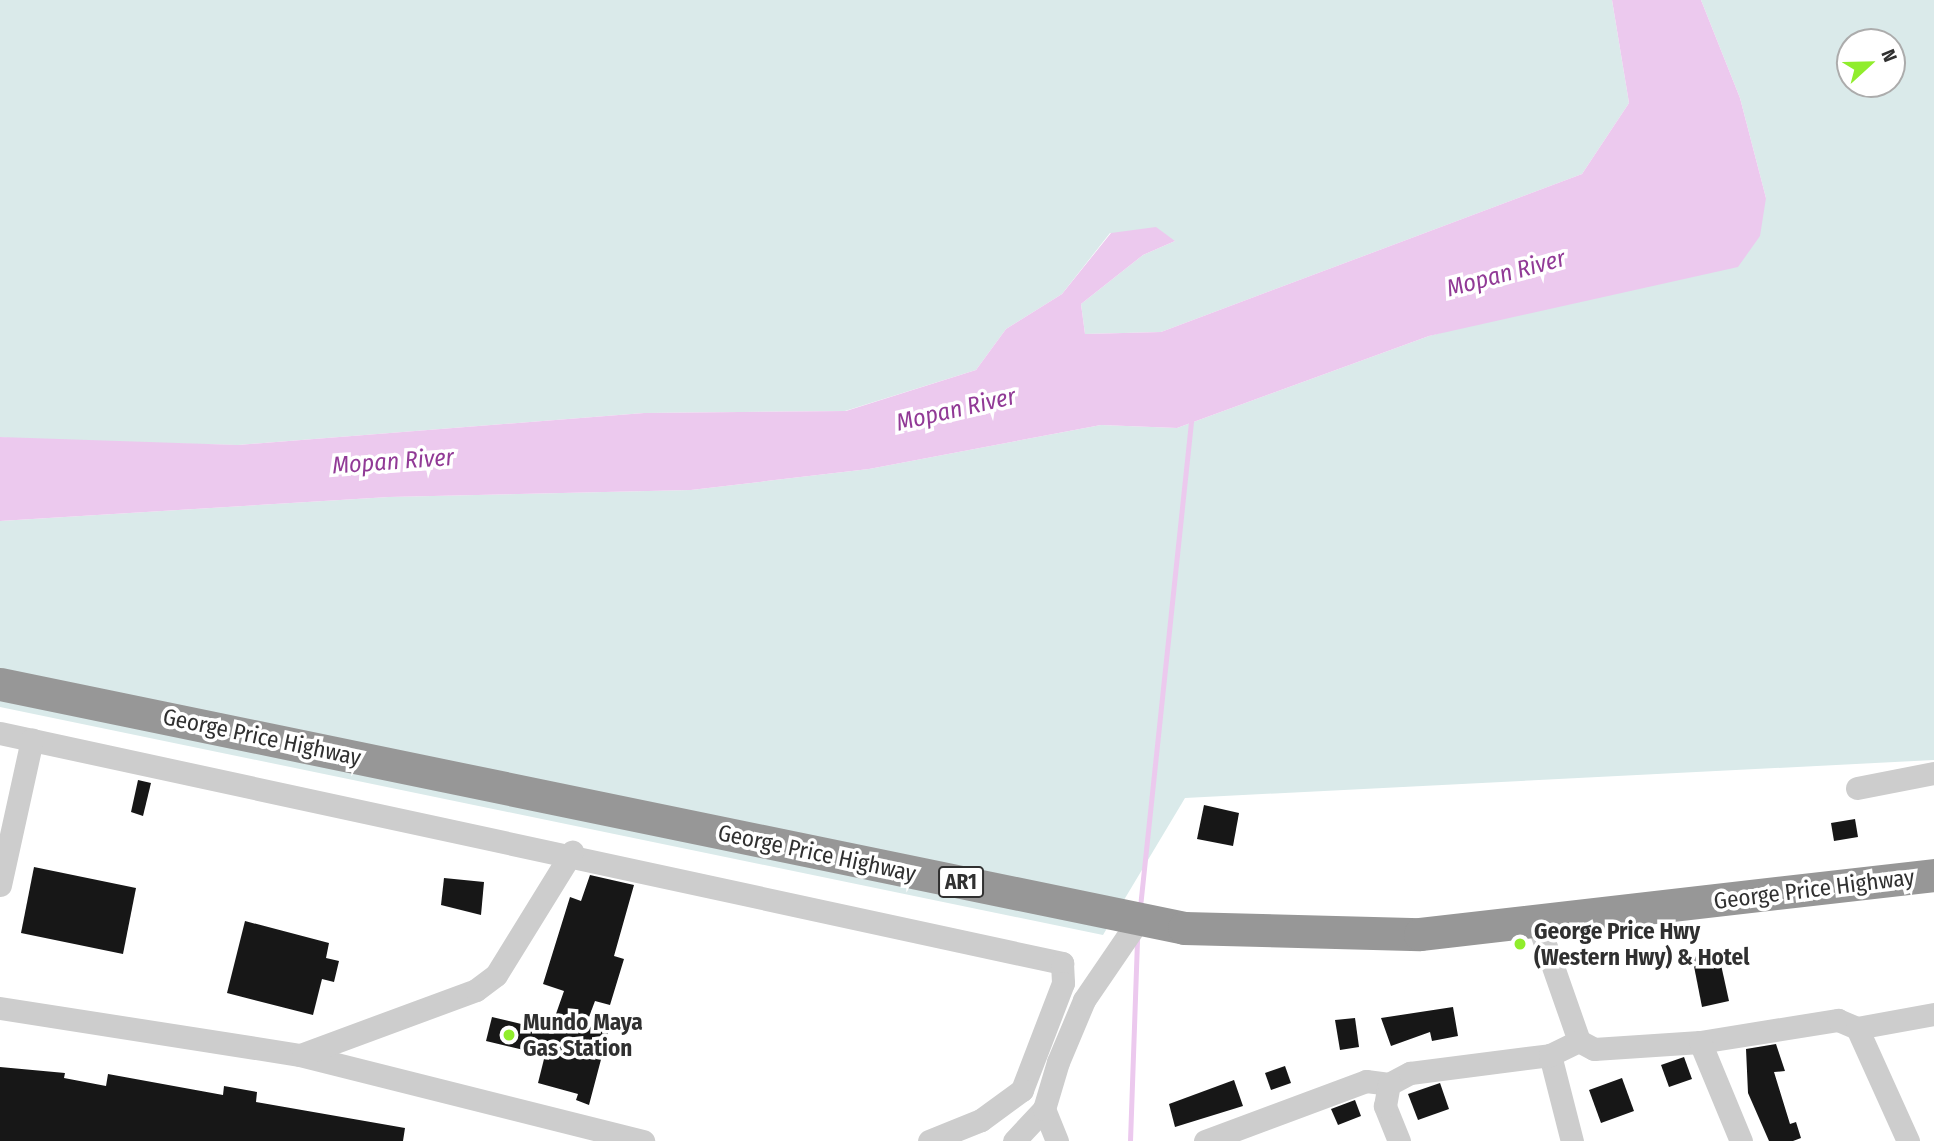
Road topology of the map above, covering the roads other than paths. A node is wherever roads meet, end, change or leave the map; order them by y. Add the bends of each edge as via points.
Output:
1 (0, 684) edge
2 (0, 733) edge
3 (32, 739) junction
4 (1934, 773) edge
5 (1857, 788) dead end
6 (572, 852) junction
7 (1934, 875) edge
8 (0, 885) edge
9 (1142, 915) junction
10 (1537, 920) junction
11 (0, 1008) edge
12 (1934, 1014) edge
13 (1857, 1028) junction
14 (1579, 1041) junction
15 (1700, 1042) junction
16 (300, 1055) junction
17 (1550, 1055) junction
18 (1389, 1084) junction
19 (1044, 1109) junction
20 (561, 1120) junction
21 (578, 1141) edge
22 (643, 1141) edge
23 (929, 1141) edge
24 (1014, 1141) edge
25 (1058, 1141) edge
26 (1205, 1141) edge
27 (1399, 1141) edge
28 (1572, 1141) edge
29 (1741, 1141) edge
30 (1908, 1141) edge

1 - 9 highway, George Price Highway / AR1 via 846,861
2 - 3 street
3 - 6 street via 227,786
3 - 8 street
4 - 5 street
6 - 16 street via 522,937 486,982 458,1000
6 - 23 street via 1062,963 1063,983 1022,1090 981,1120
7 - 10 highway, George Price Highway / AR1
9 - 10 highway, George Price Highway / AR1 via 1184,928 1332,937
9 - 19 street via 1084,1000
10 - 14 street
11 - 16 street
12 - 13 street
13 - 15 street via 1827,1021
13 - 30 street
14 - 15 street via 1594,1049
14 - 17 street
15 - 29 street
16 - 20 street
17 - 18 street via 1410,1073
17 - 28 street
18 - 26 street via 1366,1081
18 - 27 street via 1385,1105
19 - 24 street
19 - 25 street
20 - 21 street
20 - 22 street

